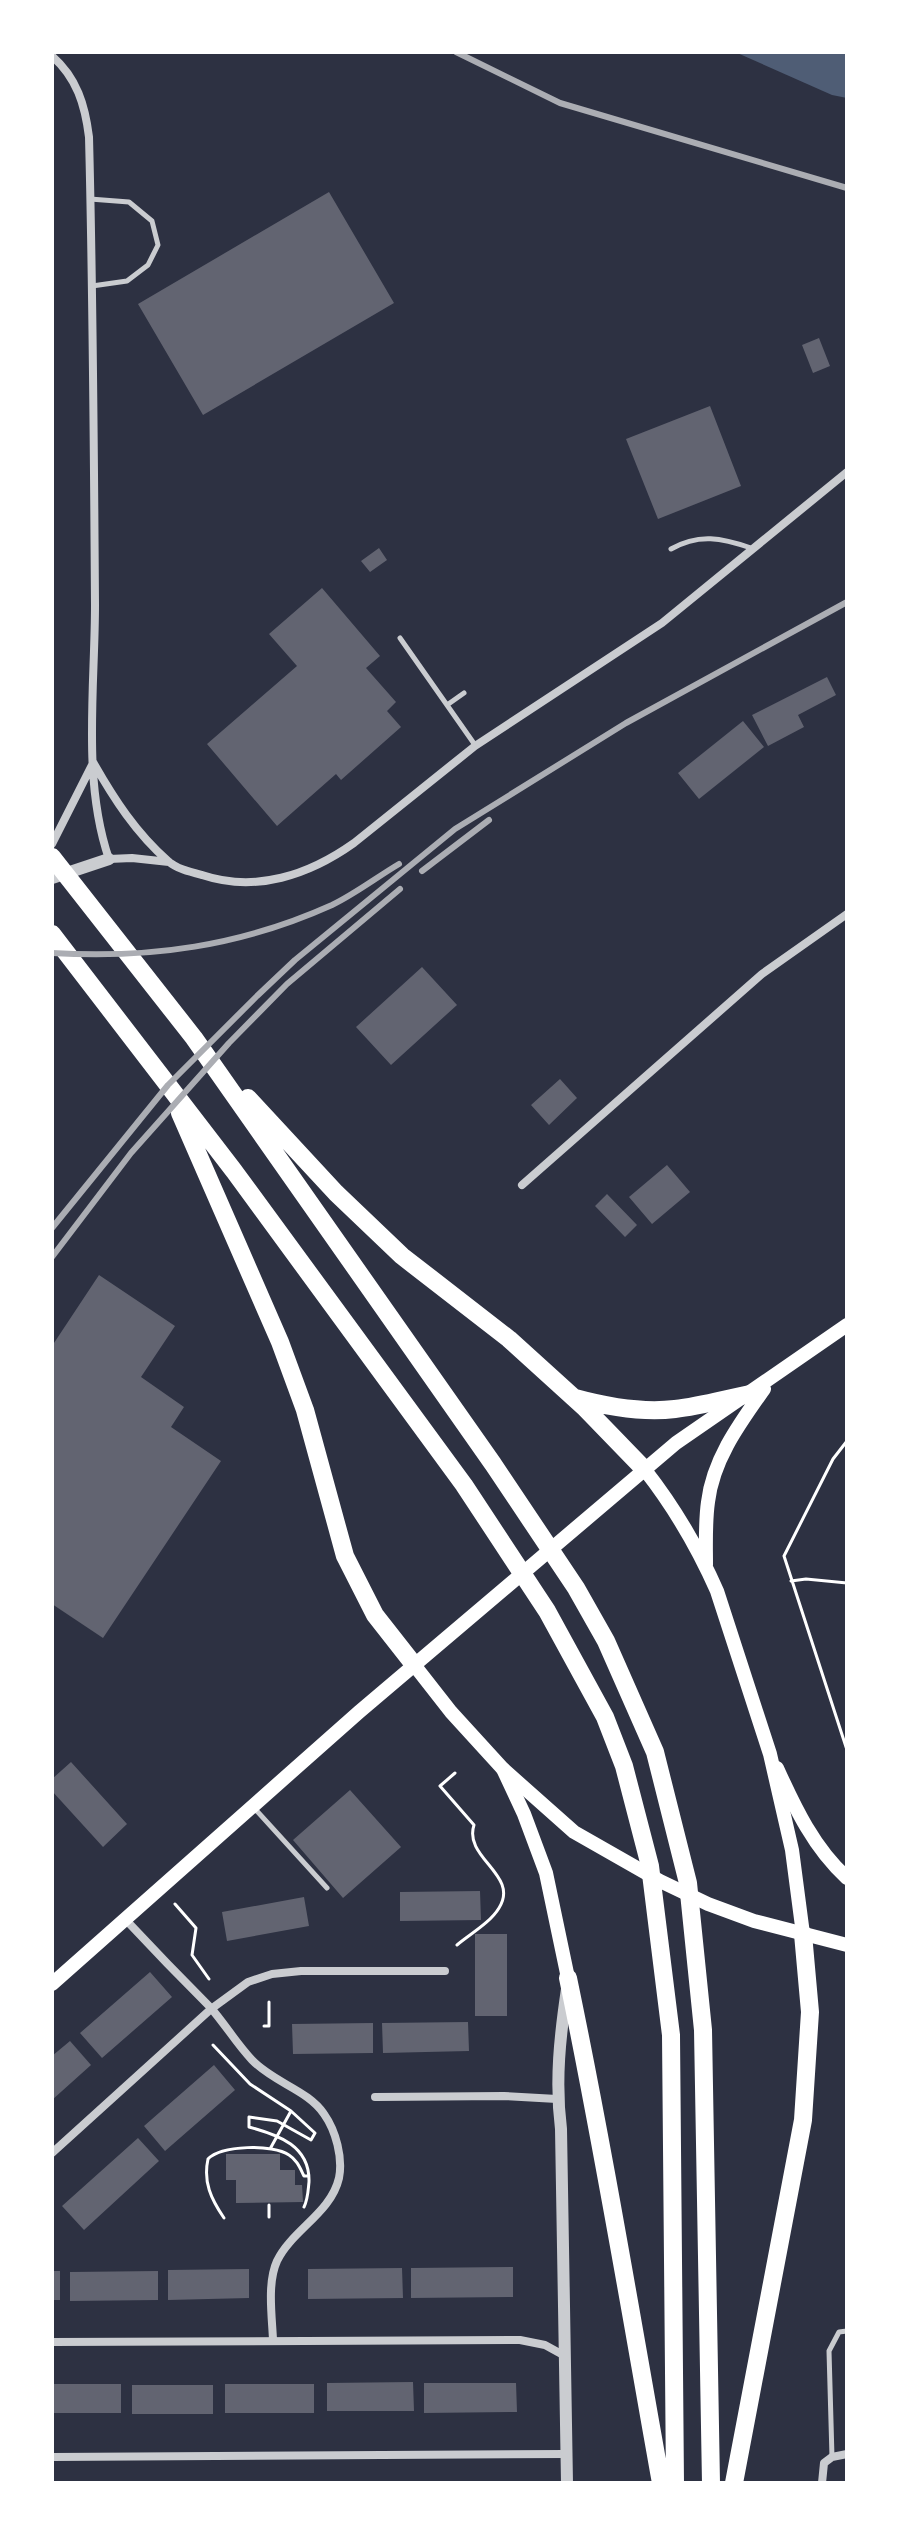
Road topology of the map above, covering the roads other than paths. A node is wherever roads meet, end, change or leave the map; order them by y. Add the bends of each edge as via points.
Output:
1 (52, 56) edge
2 (90, 199) junction
3 (91, 286) junction
4 (847, 472) edge
5 (751, 548) junction
6 (671, 549) dead end
7 (400, 638) dead end
8 (464, 693) dead end
9 (447, 705) junction
10 (475, 746) junction
11 (93, 762) junction
12 (52, 844) edge
13 (52, 857) edge
14 (109, 859) junction
15 (170, 863) junction
16 (52, 878) edge
17 (847, 914) edge
18 (52, 934) edge
19 (168, 1085) junction
20 (274, 1138) junction
21 (522, 1185) dead end
22 (847, 1325) edge
23 (772, 1378) junction
24 (750, 1394) junction
25 (573, 1398) junction
26 (645, 1470) junction
27 (706, 1566) junction
28 (415, 1666) junction
29 (770, 1754) junction
30 (503, 1769) junction
31 (251, 1805) junction
32 (847, 1878) edge
33 (327, 1888) dead end
34 (125, 1919) junction
35 (803, 1934) junction
36 (847, 1945) edge
37 (445, 1971) dead end
38 (568, 1978) junction
39 (52, 1984) edge
40 (211, 2009) junction
41 (375, 2097) dead end
42 (557, 2099) junction
43 (52, 2153) edge
44 (847, 2331) edge
45 (273, 2340) junction
46 (52, 2342) edge
47 (565, 2356) junction
48 (566, 2454) junction
49 (847, 2454) edge
50 (52, 2457) edge
51 (828, 2460) junction
52 (567, 2483) edge
53 (661, 2483) edge
54 (675, 2483) edge
55 (711, 2483) edge
56 (734, 2483) edge
57 (822, 2483) edge

1 - 2 street via 77,88 86,112
2 - 3 street
2 - 3 lane via 129,202 152,221 158,245 148,265 127,281
3 - 11 street
4 - 5 street
5 - 6 lane via 713,537
5 - 10 street via 662,623
7 - 9 lane
8 - 9 lane
9 - 10 lane
10 - 15 street via 354,843 307,871 238,882
11 - 12 street
11 - 14 street via 97,818
11 - 15 street via 120,809
13 - 20 highway
14 - 15 street
14 - 16 street
17 - 21 street via 762,974
18 - 19 highway
19 - 28 highway via 280,1342 305,1410 345,1556 375,1615
19 - 54 highway via 464,1485 547,1611 605,1717 624,1766 650,1866 671,2035
20 - 25 highway via 402,1256 509,1339
20 - 55 highway via 576,1588 606,1641 655,1752 688,1883 703,2030
22 - 23 main road
23 - 24 main road
23 - 27 main road via 738,1425 715,1473 708,1500
24 - 25 highway via 659,1410 621,1409
24 - 26 main road
25 - 26 highway
26 - 27 main road via 670,1501
26 - 28 main road
27 - 29 main road
28 - 30 main road
28 - 31 main road
29 - 32 main road via 806,1829
29 - 35 main road via 792,1850
30 - 35 main road via 574,1832 660,1881 743,1917
30 - 38 main road via 546,1873
31 - 33 lane
31 - 34 main road
34 - 39 main road
34 - 40 street
35 - 36 main road
35 - 56 highway via 810,2012 803,2120
37 - 40 street via 272,1974 248,1982
38 - 42 street
38 - 53 highway
40 - 43 street
40 - 45 street via 253,2061 282,2085 312,2098 326,2116 340,2157 338,2180 327,2203 276,2263
41 - 42 street
42 - 47 street
44 - 51 lane via 839,2332 829,2351
45 - 46 street
45 - 47 street via 520,2340
47 - 48 street
48 - 50 street
48 - 52 street
49 - 51 street
51 - 57 street

